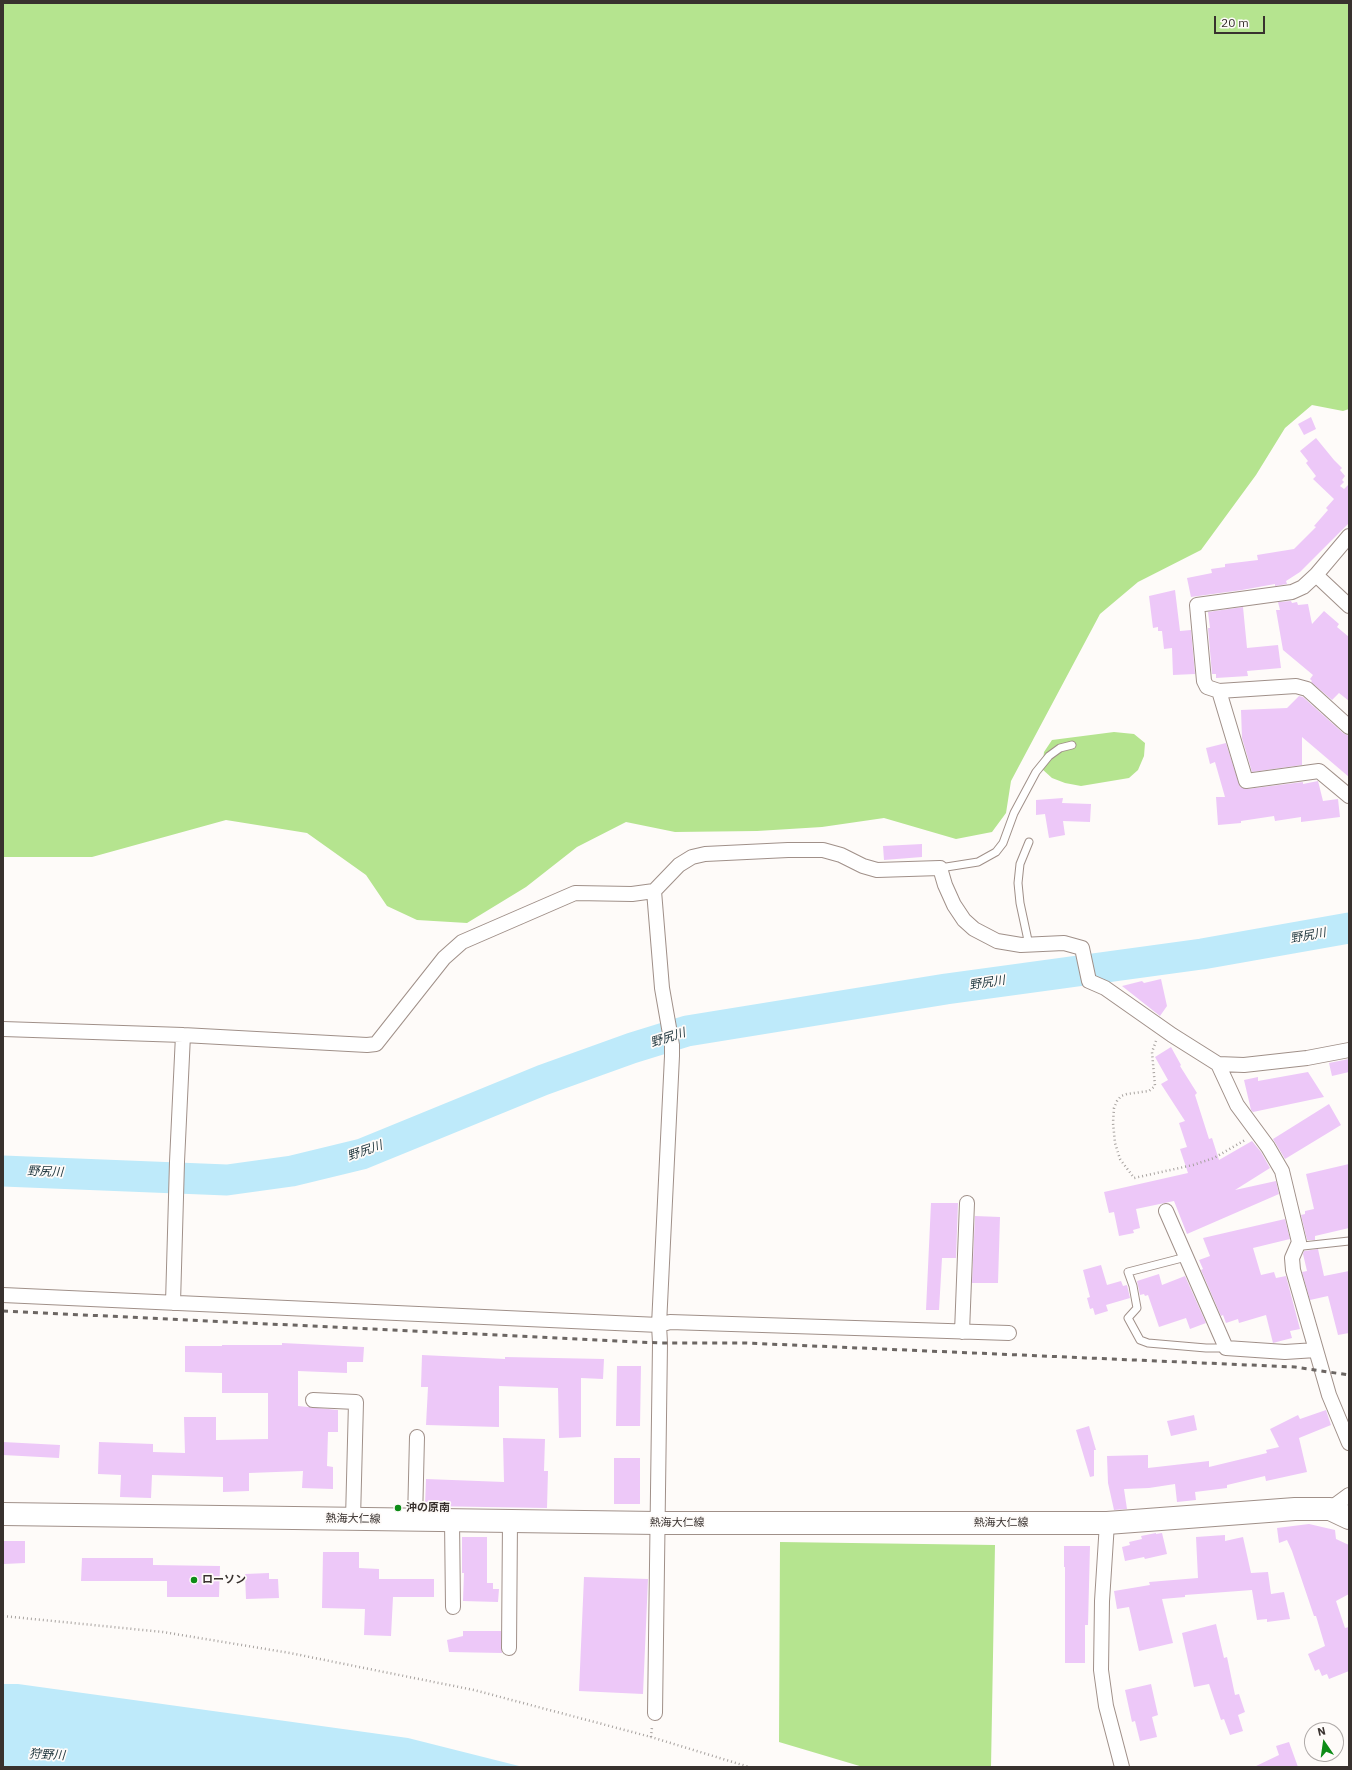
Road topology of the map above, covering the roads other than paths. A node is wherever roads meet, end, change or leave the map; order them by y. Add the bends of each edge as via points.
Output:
1 (1349, 536) edge
2 (1316, 575) junction
3 (1349, 606) edge
4 (1219, 691) junction
5 (1349, 727) edge
6 (1072, 745) dead end
7 (1349, 796) edge
8 (1029, 842) dead end
9 (940, 868) junction
10 (654, 891) junction
11 (1029, 945) junction
12 (3, 1029) edge
13 (183, 1035) junction
14 (1349, 1050) edge
15 (1218, 1064) junction
16 (967, 1204) dead end
17 (1166, 1211) dead end
18 (1349, 1240) edge
19 (1298, 1244) junction
20 (1186, 1258) junction
21 (3, 1295) edge
22 (173, 1303) junction
23 (658, 1325) junction
24 (962, 1332) junction
25 (1009, 1333) dead end
26 (1226, 1348) junction
27 (1316, 1350) junction
28 (313, 1400) dead end
29 (417, 1437) dead end
30 (1349, 1443) edge
31 (1349, 1495) edge
32 (3, 1514) edge
33 (1340, 1514) edge
34 (354, 1519) junction
35 (414, 1520) junction
36 (452, 1520) junction
37 (510, 1521) junction
38 (657, 1523) junction
39 (1107, 1523) junction
40 (453, 1607) dead end
41 (509, 1648) dead end
42 (655, 1713) dead end
43 (1122, 1767) edge

1 - 2 street
2 - 3 street
2 - 4 street via 1303,587 1292,592 1197,604 1204,681 1207,687
4 - 5 street via 1296,686 1307,689
4 - 7 street via 1246,781 1319,771
6 - 9 lane via 1060,748 1049,756 1036,772 1014,813 1003,843 996,852 978,862
8 - 11 lane via 1020,864 1018,882
9 - 10 street via 877,870 823,850 705,854 692,857 679,866
9 - 11 street via 954,905 974,929 997,941
10 - 13 street via 632,894 575,893 462,942 444,958 376,1044
10 - 23 street via 661,981 672,1045
11 - 15 street via 1064,943 1082,948 1089,981 1105,988
12 - 13 street
13 - 22 street
14 - 15 street via 1244,1065
15 - 19 street via 1237,1105 1282,1171
16 - 24 street
17 - 20 street
18 - 19 lane via 1311,1245
19 - 27 street via 1292,1258 1293,1270
20 - 26 street
20 - 26 lane via 1128,1272 1137,1308 1128,1318 1140,1340 1148,1343
21 - 22 street
22 - 23 street
23 - 24 street via 670,1322
23 - 38 street via 660,1343
24 - 25 street
26 - 27 street via 1285,1352
27 - 30 street via 1329,1395
28 - 34 street via 356,1402
29 - 35 street
31 - 33 street
32 - 34 main road, 熱海大仁線
33 - 39 main road, 熱海大仁線 via 1294,1509
34 - 35 main road, 熱海大仁線
35 - 36 main road, 熱海大仁線
36 - 37 main road, 熱海大仁線
36 - 40 street
37 - 38 main road, 熱海大仁線
37 - 41 street
38 - 39 main road, 熱海大仁線
38 - 42 street
39 - 43 street via 1101,1670 1106,1706

